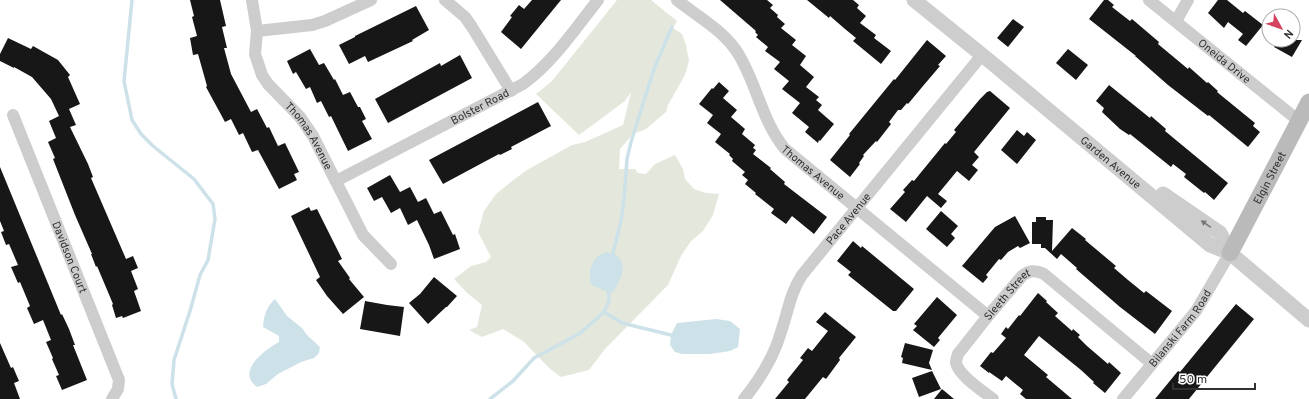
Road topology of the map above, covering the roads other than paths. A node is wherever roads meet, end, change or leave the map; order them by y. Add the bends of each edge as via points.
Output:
1 (252, 0) edge
2 (371, 0) edge
3 (445, 0) edge
4 (598, 0) edge
5 (677, 0) edge
6 (914, 0) edge
7 (1149, 0) edge
8 (1188, 0) edge
9 (1176, 21) junction
10 (257, 31) junction
11 (982, 54) junction
12 (511, 91) junction
13 (1309, 102) edge
14 (13, 115) dead end
15 (1299, 122) junction
16 (336, 181) junction
17 (858, 208) junction
18 (1230, 253) junction
19 (391, 264) dead end
20 (988, 316) junction
21 (1309, 320) edge
22 (1152, 363) junction
23 (112, 399) edge
24 (744, 399) edge
25 (993, 399) edge
26 (1122, 399) edge

1 - 10 street, Thomas Avenue
2 - 10 street via 312,25
3 - 12 street via 465,17
4 - 12 street, Bolster Road via 544,67
5 - 17 street, Thomas Avenue via 721,34 735,49 769,125 785,149
6 - 11 street, Garden Avenue
7 - 9 street, Oneida Drive
8 - 9 street
9 - 15 street, Oneida Drive
10 - 16 street, Thomas Avenue via 255,54 262,75 307,126
11 - 17 street, Pace Avenue
11 - 18 street, Garden Avenue via 1125,173 1220,233
12 - 16 street, Bolster Road
13 - 15 main road, Elgin Street
14 - 23 street, Davidson Court via 119,380 118,389
15 - 18 main road, Elgin Street
16 - 19 street, Thomas Avenue via 363,235
17 - 20 street, Thomas Avenue
17 - 24 street, Pace Avenue via 798,281 775,350 758,381
18 - 21 street
18 - 22 street, Bilanski Farm Road via 1196,311
20 - 22 street, Sleeth Street via 1026,272 1038,272 1044,274
20 - 25 street, Sleeth Street via 958,354 956,365 964,376
22 - 26 street, Bilanski Farm Road

